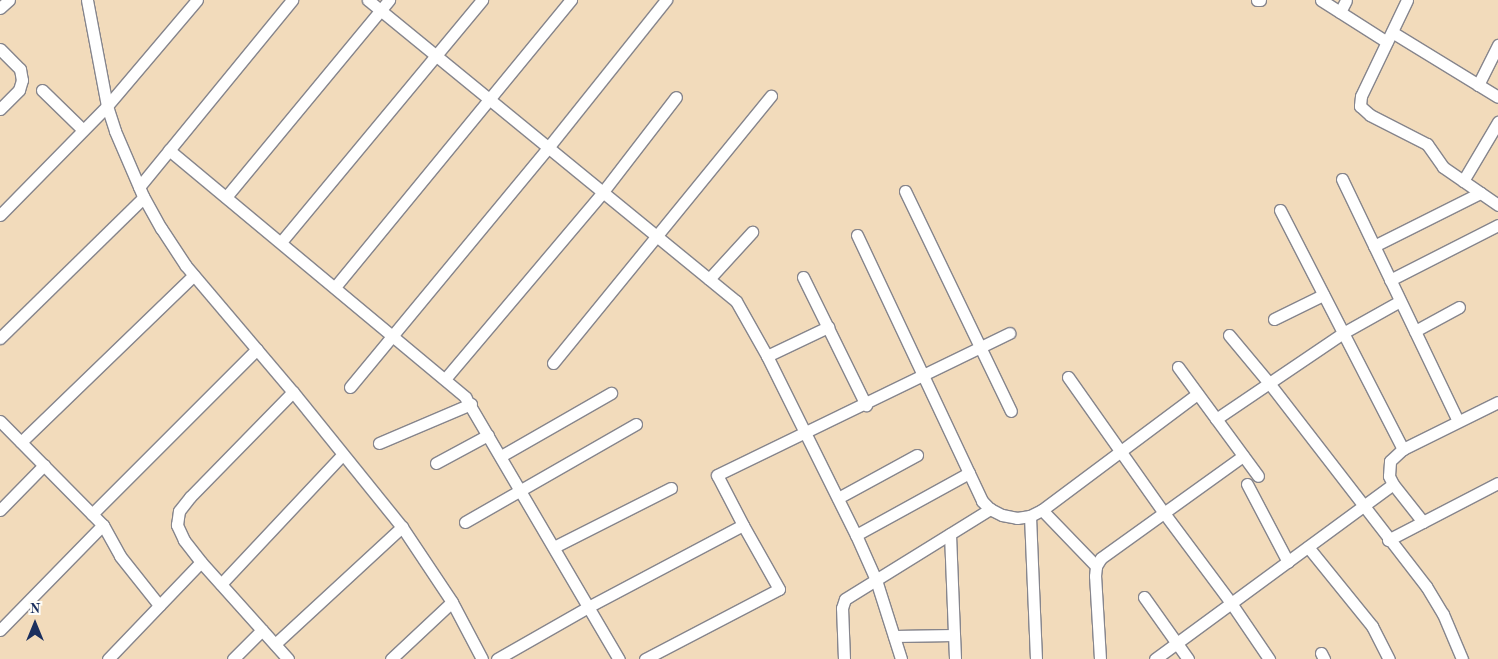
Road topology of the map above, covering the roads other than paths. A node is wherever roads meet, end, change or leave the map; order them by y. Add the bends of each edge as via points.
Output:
1 (9, 0) edge
2 (87, 0) edge
3 (197, 0) edge
4 (292, 0) edge
5 (368, 0) edge
6 (389, 0) edge
7 (482, 0) edge
8 (571, 0) edge
9 (666, 0) edge
10 (1321, 0) edge
11 (1346, 0) edge
12 (1407, 0) edge
13 (0, 8) edge
14 (380, 11) junction
15 (1340, 12) junction
16 (1390, 37) junction
17 (1498, 45) edge
18 (0, 49) edge
19 (436, 56) junction
20 (1478, 85) junction
21 (42, 90) dead end
22 (771, 96) dead end
23 (1498, 97) edge
24 (676, 98) dead end
25 (488, 100) junction
26 (107, 106) junction
27 (0, 109) edge
28 (1498, 122) edge
29 (83, 130) junction
30 (547, 149) junction
31 (169, 150) junction
32 (1342, 179) dead end
33 (1463, 181) junction
34 (905, 191) dead end
35 (141, 192) junction
36 (1480, 192) junction
37 (602, 193) junction
38 (226, 196) junction
39 (1498, 205) edge
40 (1280, 210) dead end
41 (0, 215) edge
42 (1498, 225) edge
43 (752, 232) dead end
44 (857, 236) dead end
45 (656, 237) junction
46 (280, 242) junction
47 (1374, 246) junction
48 (194, 275) junction
49 (803, 277) dead end
50 (708, 279) junction
51 (1390, 280) junction
52 (335, 287) junction
53 (1323, 295) junction
54 (1400, 301) junction
55 (1459, 307) dead end
56 (1274, 319) dead end
57 (828, 327) junction
58 (1415, 331) junction
59 (1009, 334) dead end
60 (1343, 334) junction
61 (393, 335) junction
62 (1229, 335) dead end
63 (0, 338) edge
64 (981, 348) junction
65 (257, 349) junction
66 (767, 356) junction
67 (553, 363) dead end
68 (1178, 367) dead end
69 (923, 376) junction
70 (1068, 377) dead end
71 (445, 379) junction
72 (1269, 383) junction
73 (350, 387) dead end
74 (293, 392) junction
75 (612, 393) dead end
76 (1197, 394) junction
77 (1498, 402) edge
78 (471, 404) junction
79 (866, 405) junction
80 (1011, 412) dead end
81 (1216, 419) junction
82 (0, 421) edge
83 (1458, 421) junction
84 (636, 424) dead end
85 (803, 432) junction
86 (488, 435) junction
87 (21, 442) junction
88 (379, 443) dead end
89 (1403, 449) junction
90 (1120, 452) junction
91 (343, 454) junction
92 (916, 455) dead end
93 (501, 456) junction
94 (1243, 456) junction
95 (436, 462) dead end
96 (44, 466) junction
97 (969, 473) junction
98 (1258, 476) dead end
99 (1498, 483) edge
100 (1247, 484) dead end
101 (1393, 484) junction
102 (671, 488) dead end
103 (520, 489) junction
104 (838, 498) junction
105 (1363, 506) junction
106 (0, 510) edge
107 (990, 510) junction
108 (1042, 510) junction
109 (1164, 513) junction
110 (92, 514) junction
111 (1030, 516) junction
112 (465, 522) dead end
113 (1423, 522) junction
114 (104, 525) junction
115 (743, 525) junction
116 (402, 527) junction
117 (950, 534) junction
118 (856, 535) junction
119 (1388, 540) junction
120 (554, 547) junction
121 (1308, 547) junction
122 (201, 562) junction
123 (1288, 562) junction
124 (1096, 566) junction
125 (876, 580) junction
126 (221, 584) junction
127 (1144, 597) dead end
128 (452, 602) junction
129 (1231, 603) junction
130 (160, 605) junction
131 (588, 607) junction
132 (0, 630) edge
133 (262, 630) junction
134 (954, 635) junction
135 (894, 636) junction
136 (1177, 643) junction
137 (275, 644) junction
138 (108, 659) edge
139 (233, 659) edge
140 (288, 659) edge
141 (391, 659) edge
142 (482, 659) edge
143 (496, 659) edge
144 (619, 659) edge
145 (645, 659) edge
146 (844, 659) edge
147 (901, 659) edge
148 (955, 659) edge
149 (1036, 659) edge
150 (1100, 659) edge
151 (1155, 659) edge
152 (1188, 659) edge
153 (1269, 659) edge
154 (1389, 659) edge
155 (1462, 659) edge

1 - 13 street
2 - 26 street
3 - 26 street
4 - 31 street
5 - 14 street
6 - 14 street
7 - 19 street
8 - 25 street
9 - 30 street
10 - 15 street
11 - 15 street
12 - 16 street
14 - 19 street
14 - 38 street
15 - 16 street
16 - 20 street
16 - 33 street via 1361,96 1360,106 1370,115 1427,144 1442,167
17 - 20 street
18 - 27 street via 20,69 22,80 20,90
19 - 25 street
19 - 46 street
20 - 23 street
21 - 29 street
22 - 45 street
24 - 37 street
25 - 30 street
25 - 52 street
26 - 29 street
26 - 35 street via 114,132
28 - 33 street
29 - 41 street
30 - 37 street
30 - 61 street
31 - 35 street
31 - 38 street
32 - 47 street
33 - 36 street
34 - 64 street
35 - 48 street
35 - 63 street
36 - 39 street
36 - 47 street
37 - 45 street
37 - 71 street
38 - 46 street
40 - 53 street
42 - 51 street
43 - 50 street
44 - 69 street
45 - 50 street
45 - 67 street
46 - 52 street
47 - 51 street
48 - 65 street
48 - 87 street
49 - 57 street
50 - 66 street via 736,301
51 - 54 street
52 - 61 street
53 - 56 street
53 - 60 street
54 - 58 street
54 - 60 street
55 - 58 street
57 - 66 street
57 - 79 street
58 - 83 street
59 - 64 street
60 - 72 street
60 - 89 street
61 - 71 street
61 - 73 street
62 - 72 street
64 - 69 street
64 - 80 street
65 - 74 street
65 - 110 street
66 - 85 street
68 - 76 street
69 - 79 street
69 - 97 street
70 - 90 street
71 - 78 street
72 - 81 street
72 - 105 street
74 - 91 street
74 - 122 street via 179,511 177,525
75 - 93 street
76 - 81 street
76 - 90 street
77 - 83 street
78 - 86 street
78 - 88 street
79 - 85 street
81 - 94 street
82 - 87 street
83 - 89 street
84 - 103 street
85 - 104 street
85 - 115 street via 717,475
86 - 93 street
86 - 95 street
87 - 96 street
89 - 101 street via 1390,461 1389,476
90 - 108 street
90 - 109 street
91 - 116 street
91 - 126 street
92 - 104 street
93 - 103 street
94 - 98 street
94 - 109 street
96 - 106 street
96 - 110 street
97 - 107 street via 982,501
97 - 118 street
99 - 113 street
100 - 123 street
101 - 105 street
101 - 113 street
102 - 120 street
103 - 112 street
103 - 120 street
104 - 118 street
105 - 119 street
105 - 121 street
107 - 111 street via 1017,518
107 - 117 street
108 - 111 street
108 - 124 street
109 - 124 street via 1100,558
109 - 129 street
110 - 114 street
111 - 149 street
113 - 119 street
114 - 130 street via 120,556
114 - 132 street
115 - 131 street
115 - 145 street via 778,589
116 - 128 street
116 - 137 street
117 - 125 street
117 - 134 street
118 - 125 street
119 - 155 street via 1433,596
120 - 131 street
121 - 123 street
121 - 154 street via 1372,626
122 - 126 street
122 - 130 street
123 - 129 street
124 - 150 street
125 - 135 street
125 - 146 street via 842,603
126 - 133 street
127 - 136 street
128 - 141 street
128 - 142 street
129 - 136 street
129 - 153 street
130 - 138 street
131 - 143 street
131 - 144 street
133 - 137 street
133 - 139 street
134 - 135 street
134 - 148 street
135 - 147 street
136 - 151 street
136 - 152 street
137 - 140 street

